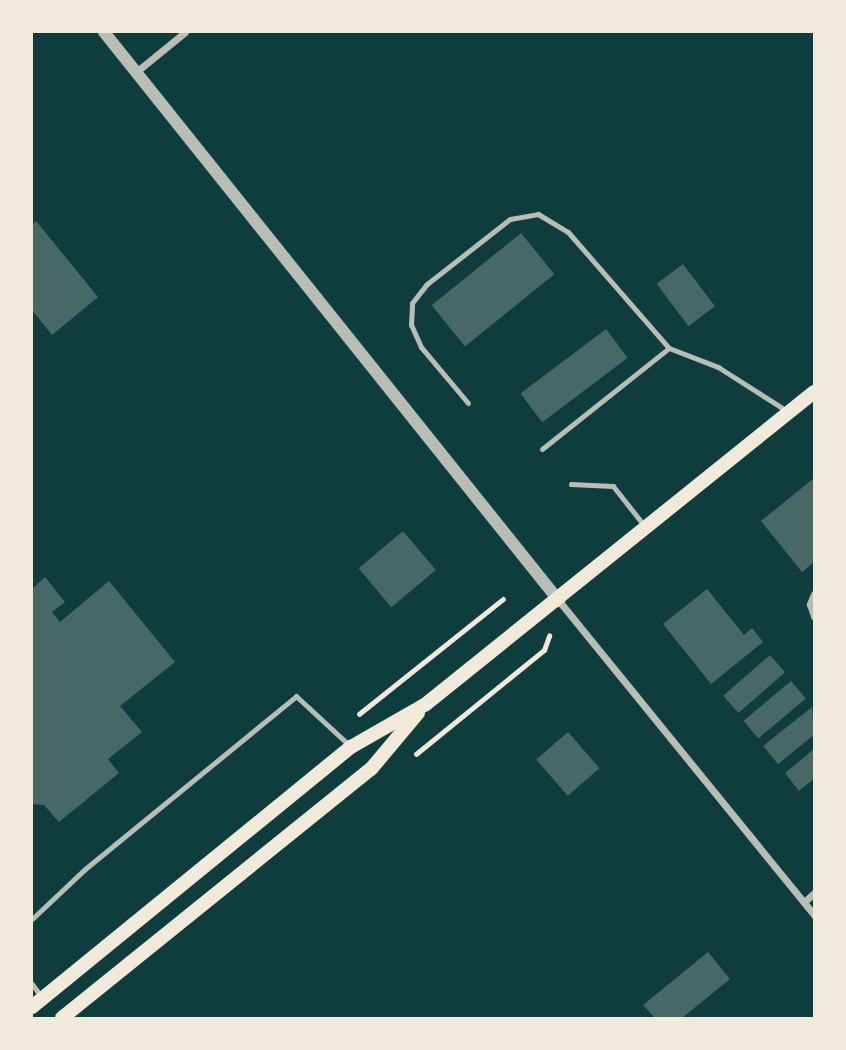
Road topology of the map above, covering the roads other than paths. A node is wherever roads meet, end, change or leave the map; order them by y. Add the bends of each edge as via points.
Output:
1 (104, 32) edge
2 (185, 32) edge
3 (136, 72) junction
4 (669, 348) junction
5 (814, 392) edge
6 (468, 403) dead end
7 (789, 412) junction
8 (542, 449) dead end
9 (571, 484) dead end
10 (647, 529) junction
11 (814, 594) edge
12 (559, 601) junction
13 (814, 616) edge
14 (426, 704) junction
15 (351, 747) junction
16 (814, 893) edge
17 (804, 902) junction
18 (814, 915) edge
19 (32, 919) edge
20 (32, 984) edge
21 (37, 1002) edge
22 (62, 1018) edge

1 - 3 street
2 - 3 street
3 - 12 street
4 - 6 lane via 568,232 538,214 510,219 427,284 412,303 411,326 421,347
4 - 7 lane via 718,367
4 - 8 lane
5 - 7 main road
7 - 10 main road
9 - 10 lane via 613,486
10 - 12 main road
11 - 13 street via 810,604
12 - 14 main road
12 - 17 street
14 - 15 main road
14 - 22 main road via 371,769
15 - 19 lane via 296,696 85,869
15 - 21 main road
16 - 17 street
17 - 18 street
20 - 21 lane

